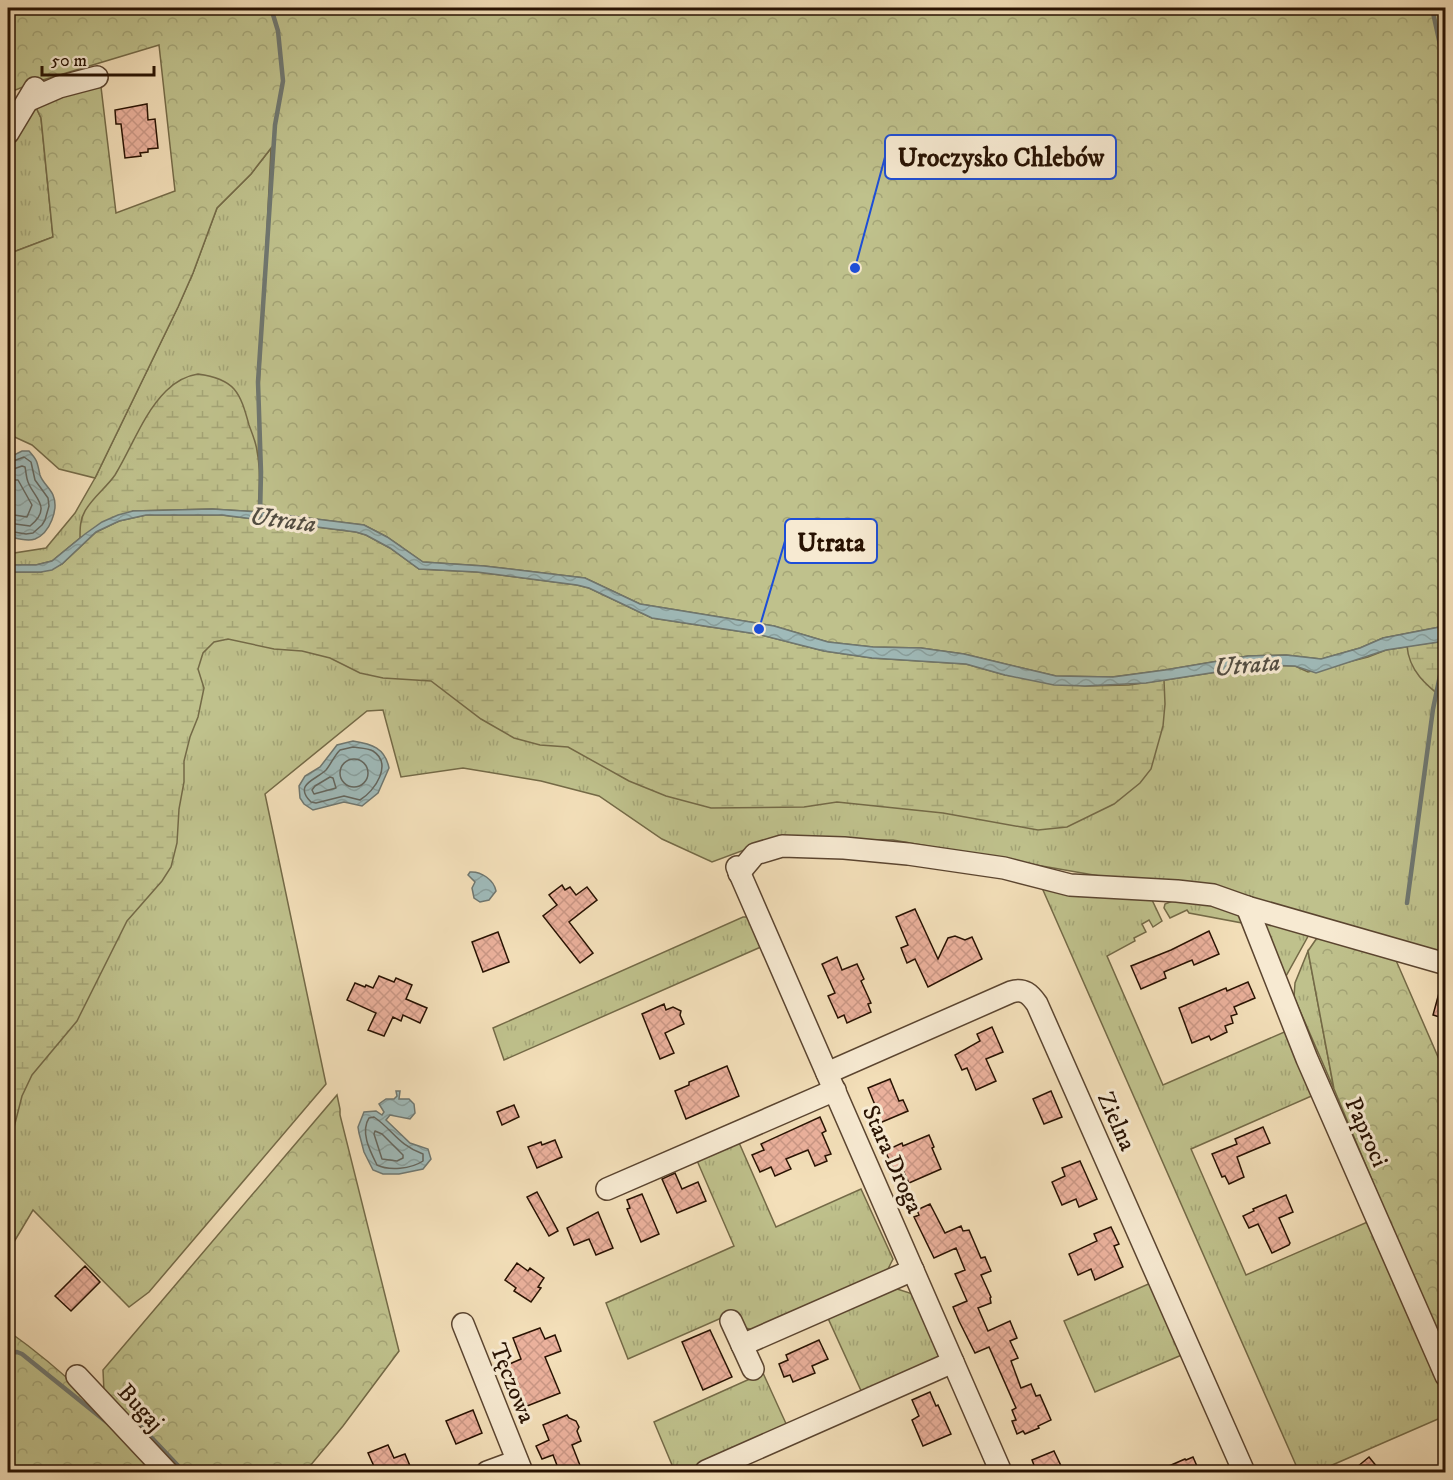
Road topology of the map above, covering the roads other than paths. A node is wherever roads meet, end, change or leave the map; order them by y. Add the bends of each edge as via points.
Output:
1 (97, 77) dead end
2 (8, 134) edge
3 (1247, 907) junction
4 (1446, 964) edge
5 (831, 1082) junction
6 (607, 1189) dead end
7 (913, 1270) junction
8 (731, 1321) dead end
9 (463, 1324) dead end
10 (742, 1346) junction
11 (953, 1362) junction
12 (753, 1369) dead end
13 (77, 1376) dead end
14 (1446, 1376) edge
15 (519, 1467) edge
16 (706, 1471) dead end
17 (167, 1473) edge
18 (488, 1473) edge
19 (1001, 1473) edge
20 (1244, 1473) edge

1 - 2 street via 33,92
3 - 4 street
3 - 5 street, Stara Droga via 1213,895 1070,885 1004,868 908,854 800,846 771,848 752,856 738,870
3 - 14 street, Paproci via 1307,1059
5 - 6 street
5 - 7 street, Stara Droga
5 - 20 street, Zielna via 1011,992 1031,996
7 - 10 street
7 - 11 street, Stara Droga
8 - 10 street
9 - 15 street, Tęczowa
10 - 12 street
11 - 16 street
11 - 19 street, Stara Droga
13 - 17 street, Bugaj
15 - 18 street, Tęczowa

